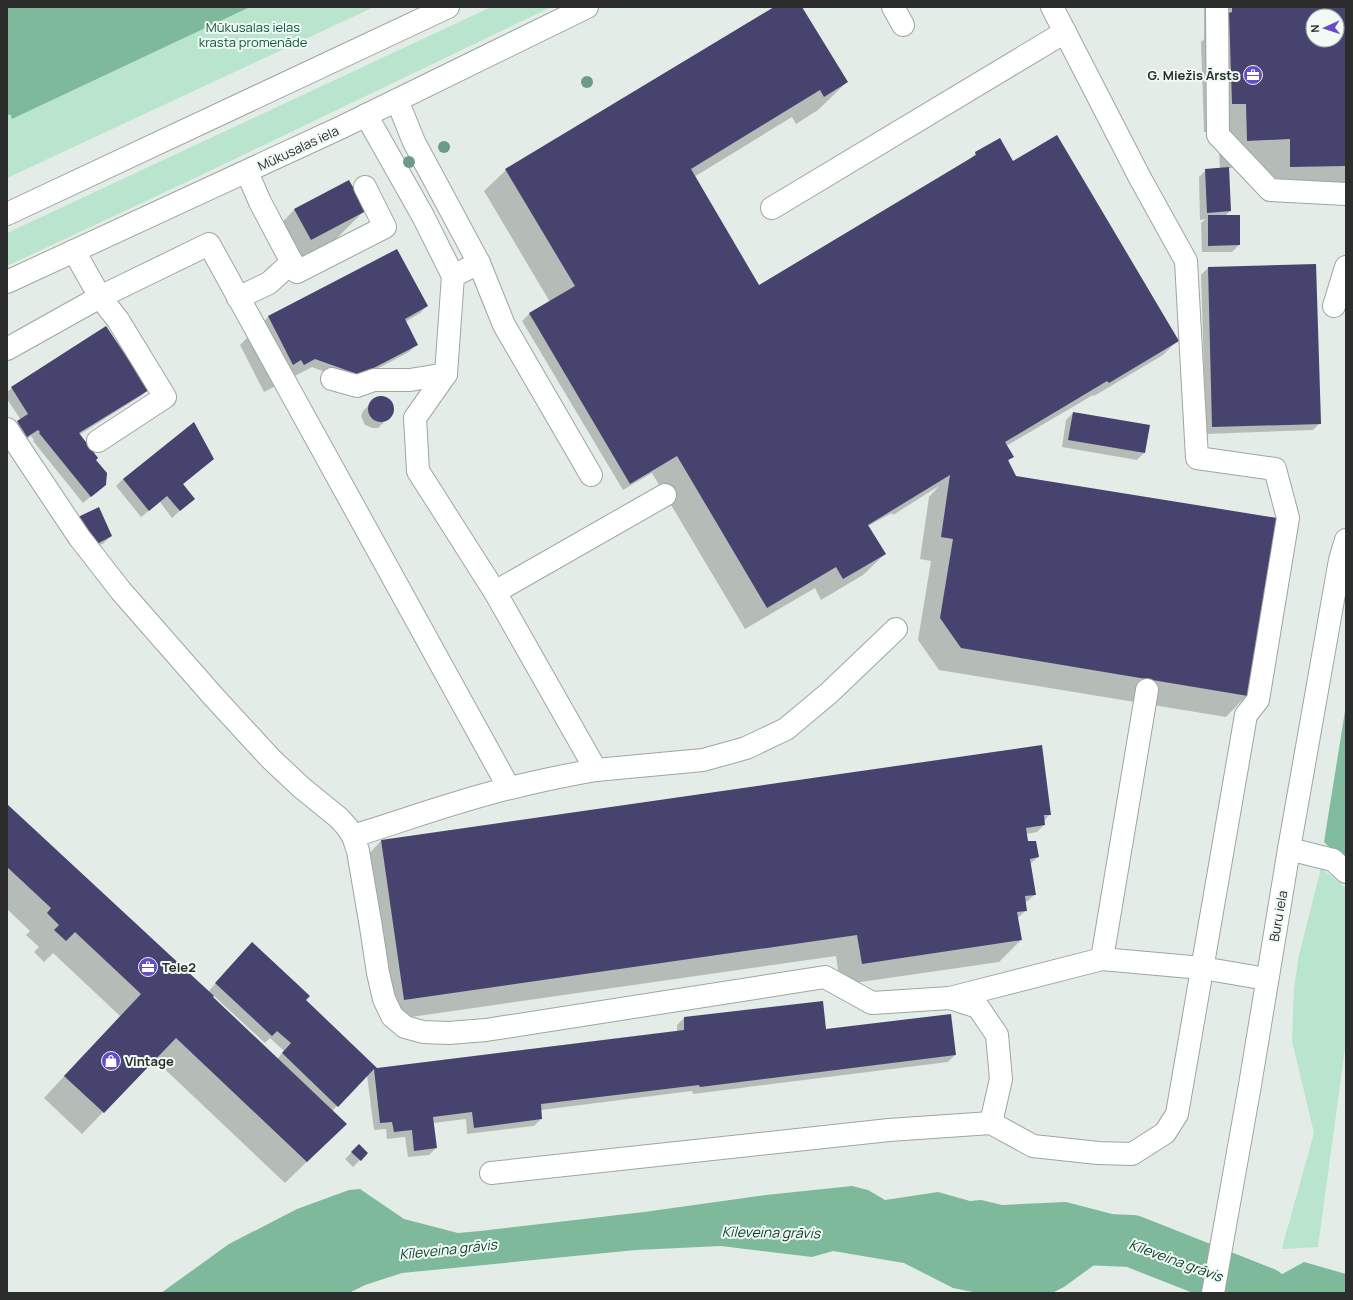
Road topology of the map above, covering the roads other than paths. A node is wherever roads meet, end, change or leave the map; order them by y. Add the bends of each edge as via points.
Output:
1 (448, 7) edge
2 (587, 7) edge
3 (1052, 7) edge
4 (1217, 7) edge
5 (1065, 32) junction
6 (397, 100) junction
7 (366, 115) junction
8 (247, 172) junction
9 (365, 187) dead end
10 (1346, 194) edge
11 (772, 208) dead end
12 (7, 214) edge
13 (74, 251) junction
14 (292, 262) junction
15 (479, 263) junction
16 (1346, 267) edge
17 (454, 276) junction
18 (7, 282) edge
19 (100, 297) junction
20 (238, 298) junction
21 (1334, 306) dead end
22 (7, 349) edge
23 (446, 374) junction
24 (332, 379) dead end
25 (7, 429) edge
26 (98, 441) dead end
27 (591, 475) dead end
28 (665, 494) dead end
29 (1346, 540) edge
30 (495, 592) junction
31 (896, 628) dead end
32 (1146, 690) dead end
33 (596, 770) junction
34 (509, 788) junction
35 (353, 836) junction
36 (1289, 849) junction
37 (1346, 872) edge
38 (1102, 959) junction
39 (1202, 968) junction
40 (1267, 979) junction
41 (950, 998) junction
42 (991, 1123) junction
43 (491, 1174) dead end
44 (1213, 1293) edge

1 - 12 main road
2 - 6 main road, Mūkusalas iela
3 - 5 main road
4 - 10 main road via 1218,135 1270,190
5 - 11 main road
5 - 39 main road via 1186,261 1198,458 1275,470 1288,518 1258,700 1246,714
6 - 7 main road, Mūkusalas iela
6 - 15 main road via 414,142
7 - 8 main road, Mūkusalas iela
7 - 17 main road
8 - 13 main road, Mūkusalas iela
8 - 14 main road
9 - 14 main road via 385,227 297,272
13 - 18 main road, Mūkusalas iela
13 - 19 main road
14 - 20 main road via 269,283
15 - 17 main road
15 - 27 main road via 504,325
16 - 21 main road
17 - 23 main road
19 - 20 main road via 209,244
19 - 22 main road
19 - 26 main road via 118,320 165,397
20 - 34 main road
23 - 24 main road via 410,380 374,380 357,386
23 - 30 main road via 415,418 418,471
25 - 35 main road via 79,537 121,591 271,759 339,818
28 - 30 main road
29 - 36 main road, Buru iela via 1340,560
30 - 33 main road
31 - 33 main road via 829,693 786,729 746,748 703,760
32 - 38 main road
33 - 34 main road
34 - 35 main road
35 - 41 main road via 362,866 384,999 392,1016 405,1027 417,1031 449,1033 486,1030 825,978 872,1003
36 - 37 main road via 1333,860
36 - 40 main road, Buru iela
38 - 39 main road
38 - 41 main road
39 - 40 main road
39 - 42 main road via 1177,1114 1165,1133 1132,1154 1098,1153 1033,1146
40 - 44 main road, Buru iela
41 - 42 main road via 978,1007 998,1035 1001,1078
42 - 43 main road via 889,1130

